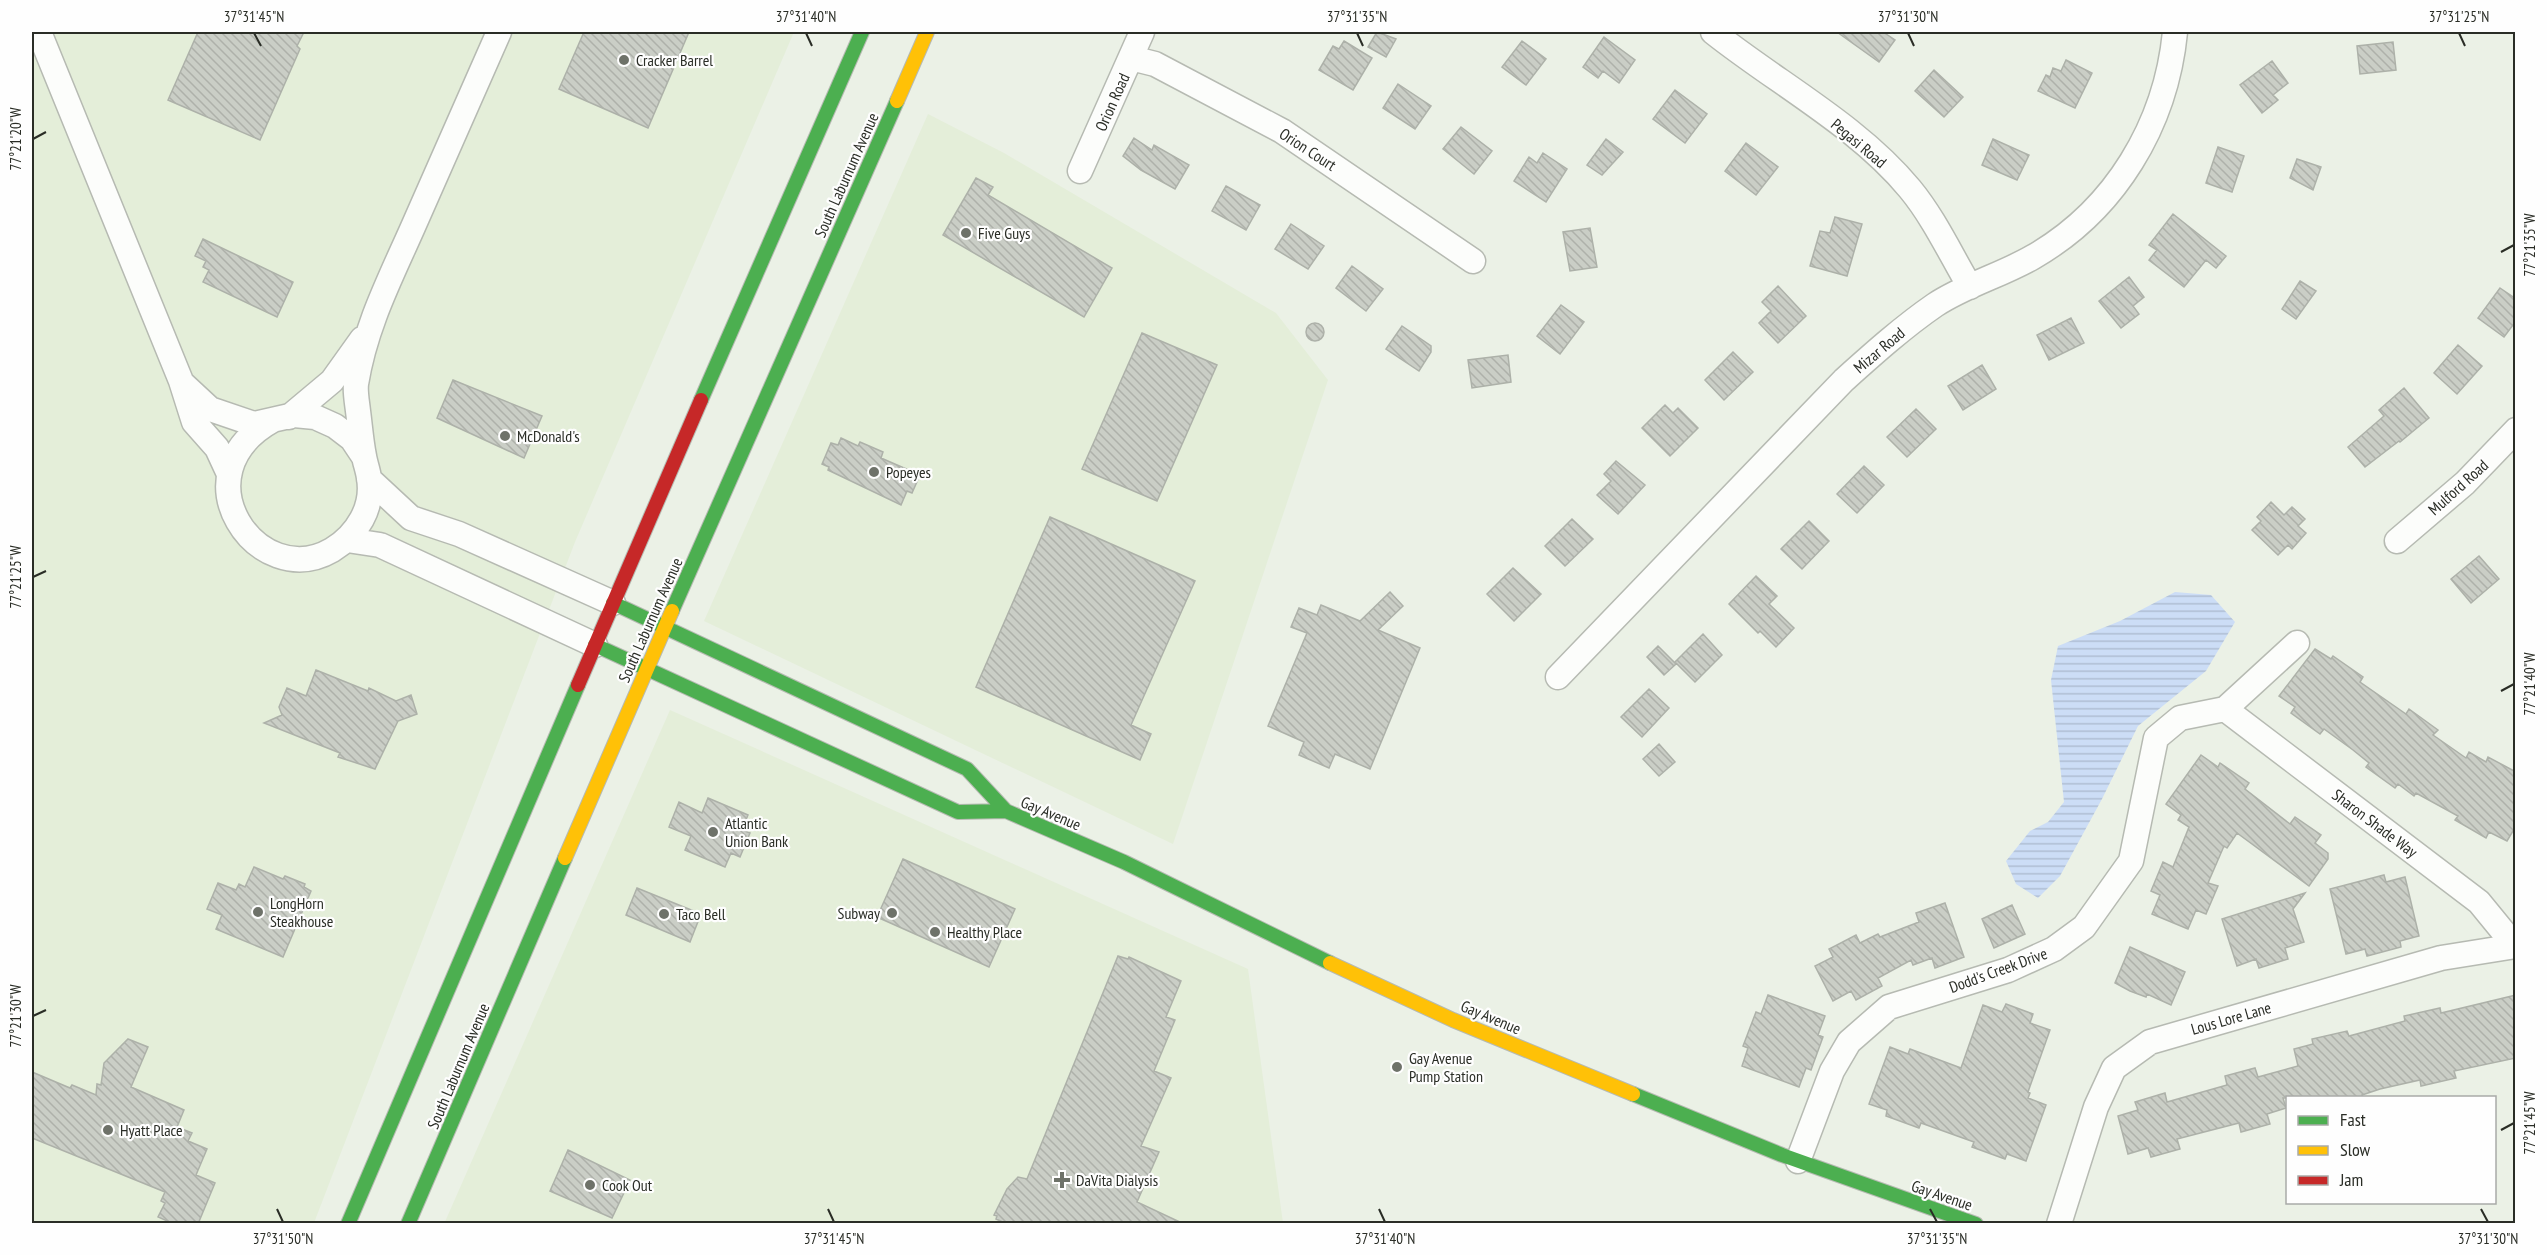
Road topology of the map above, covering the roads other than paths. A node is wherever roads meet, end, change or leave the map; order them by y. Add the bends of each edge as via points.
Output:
1 (39, 32) edge
2 (499, 32) edge
3 (862, 32) edge
4 (927, 32) edge
5 (1142, 32) edge
6 (1713, 32) edge
7 (2175, 32) edge
8 (1131, 58) junction
9 (1080, 171) dead end
10 (1473, 261) dead end
11 (1970, 287) junction
12 (367, 332) junction
13 (180, 381) junction
14 (281, 418) junction
15 (2516, 430) edge
16 (367, 468) junction
17 (229, 474) junction
18 (347, 540) junction
19 (2397, 541) dead end
20 (613, 603) junction
21 (665, 627) junction
22 (2297, 643) dead end
23 (595, 645) junction
24 (647, 668) junction
25 (1558, 677) dead end
26 (2224, 709) junction
27 (1006, 811) junction
28 (2515, 946) edge
29 (1798, 1161) junction
30 (348, 1224) edge
31 (408, 1224) edge
32 (1976, 1224) edge
33 (2059, 1224) edge

1 - 13 street
2 - 12 street
3 - 20 main road
4 - 21 main road, South Laburnum Avenue
5 - 8 street, Orion Road
6 - 11 street, Pegasi Road via 1862,142 1896,174 1921,204
7 - 11 street, Mizar Road via 2168,76 2149,132 2106,199 2072,232 2032,258
8 - 9 street, Orion Road
8 - 10 street, Orion Court via 1155,64 1282,131
11 - 25 street, Mizar Road via 1937,304 1844,380
12 - 14 street via 332,381
12 - 16 street via 356,387
13 - 14 street via 210,409 254,424
13 - 17 street via 194,422 217,448
14 - 16 street via 315,417 335,426 352,439
14 - 17 street via 257,429 244,441
15 - 19 street, Mulford Road via 2465,483
16 - 18 street via 369,501 361,522
16 - 20 street via 411,518 459,534
17 - 18 street via 228,498 236,520 250,539 269,551 290,558 310,557
18 - 23 street via 380,545
20 - 21 main road, Gay Avenue
20 - 23 main road
21 - 24 main road, South Laburnum Avenue
21 - 27 main road, Gay Avenue via 967,769
22 - 26 street
23 - 24 main road, Gay Avenue
23 - 30 main road
24 - 27 main road, Gay Avenue via 958,812
24 - 31 main road, South Laburnum Avenue
26 - 28 street, Sharon Shade Way via 2479,902
26 - 29 street, Dodd's Creek Drive via 2180,718 2156,738 2131,861 2085,927 2054,949 2008,970 1889,1007 1849,1042 1832,1071
27 - 29 main road, Gay Avenue via 1124,862 1453,1020
28 - 33 street, Lous Lore Lane via 2441,958 2150,1042 2114,1068 2097,1107
29 - 32 main road, Gay Avenue

